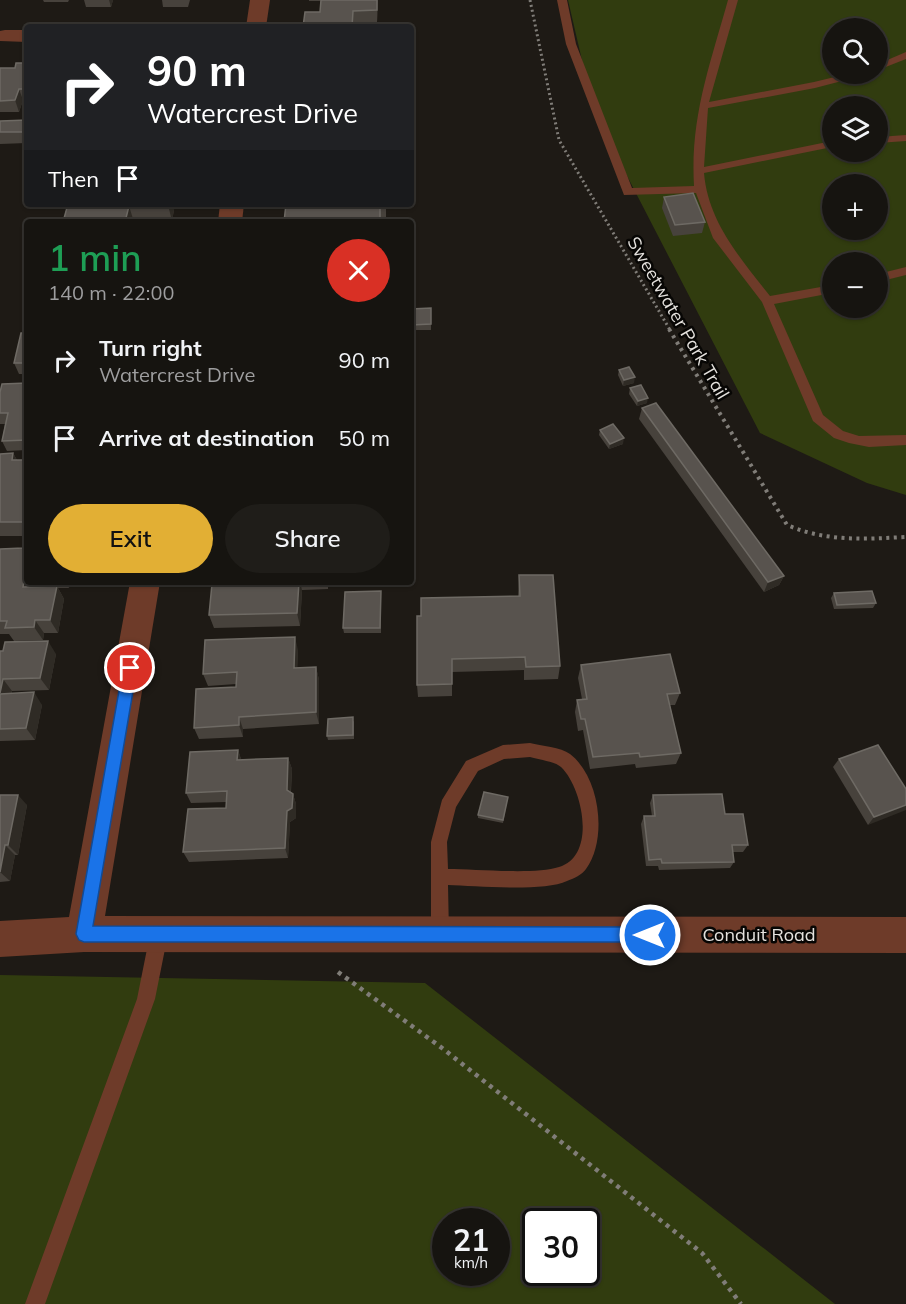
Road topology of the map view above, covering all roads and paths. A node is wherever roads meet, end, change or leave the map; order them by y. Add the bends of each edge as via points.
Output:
1 (260, 0) edge
2 (530, 0) edge
3 (562, 0) edge
4 (733, 0) edge
5 (256, 24) edge
6 (4, 36) dead end
7 (24, 36) edge
8 (906, 55) edge
9 (888, 63) edge
10 (822, 83) edge
11 (703, 106) junction
12 (906, 138) edge
13 (888, 139) edge
14 (822, 146) edge
15 (699, 171) junction
16 (700, 189) junction
17 (906, 271) edge
18 (888, 276) edge
19 (822, 291) edge
20 (767, 301) junction
21 (906, 440) edge
22 (906, 537) edge
23 (144, 585) edge
24 (440, 877) junction
25 (84, 934) junction
26 (159, 934) junction
27 (440, 934) junction
28 (906, 935) edge
29 (0, 939) edge
30 (330, 965) dead end
31 (35, 1304) edge
32 (741, 1304) edge

1 - 5 street
2 - 22 path, Sweetwater Park Trail via 559,140 787,525 808,536 832,541
3 - 16 lane via 571,44 628,192
4 - 11 lane
6 - 7 street
8 - 9 lane
10 - 11 lane
11 - 15 lane
12 - 13 lane
14 - 15 lane
15 - 16 lane
16 - 20 lane via 719,238
17 - 18 lane
19 - 20 lane
20 - 21 lane via 818,418 850,441 864,444
23 - 25 street
24 - 24 lane via 439,842 448,805 472,766 503,752 530,750 564,759 580,780 590,806 589,843 580,864 563,875 538,878
24 - 27 lane
25 - 26 street, Conduit Road
25 - 29 street, Conduit Road
26 - 27 street, Conduit Road
26 - 31 lane via 146,999
27 - 28 street, Conduit Road
30 - 32 path via 702,1253

